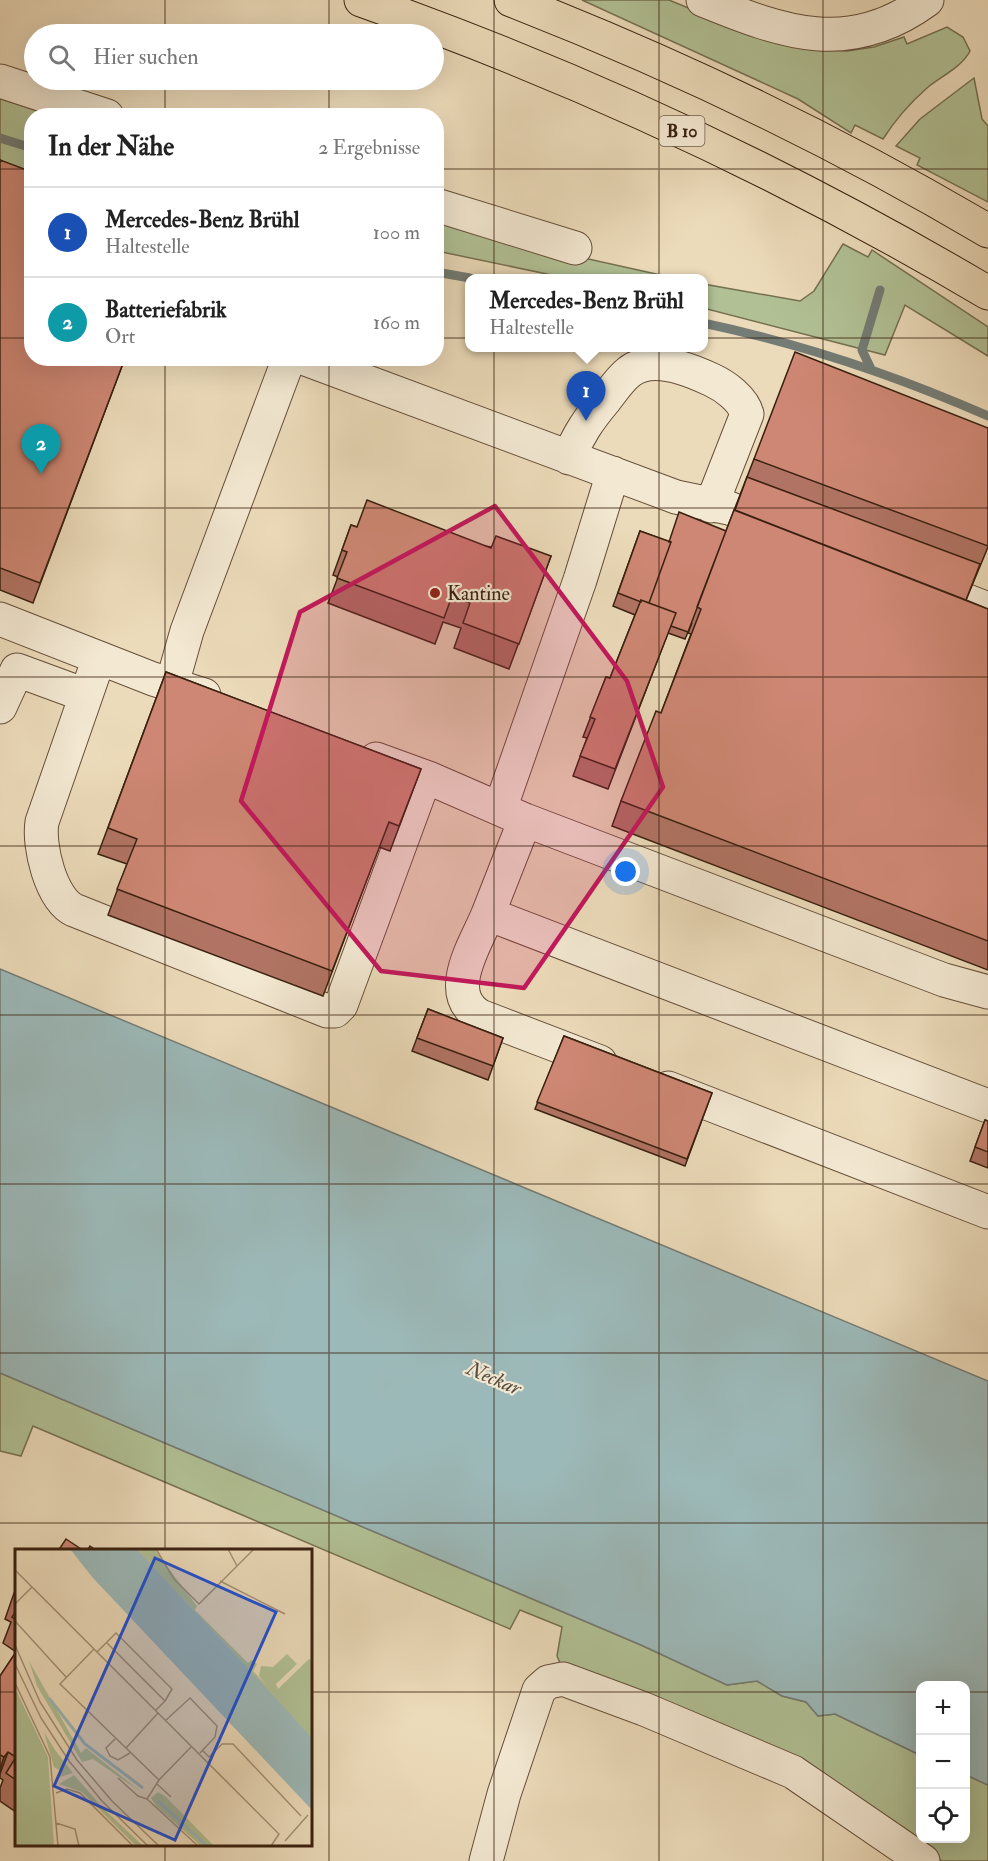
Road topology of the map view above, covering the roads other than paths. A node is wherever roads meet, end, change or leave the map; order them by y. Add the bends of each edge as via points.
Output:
1 (361, 0) edge
2 (511, 0) edge
3 (703, 0) edge
4 (927, 0) edge
5 (424, 24) edge
6 (444, 32) edge
7 (0, 81) edge
8 (24, 89) edge
9 (28, 90) edge
10 (83, 108) edge
11 (444, 207) edge
12 (988, 231) edge
13 (575, 248) dead end
14 (988, 293) edge
15 (286, 366) edge
16 (324, 366) edge
17 (569, 458) junction
18 (613, 473) junction
19 (711, 506) junction
20 (804, 537) edge
21 (891, 571) edge
22 (988, 609) edge
23 (0, 619) edge
24 (99, 658) junction
25 (172, 684) junction
26 (85, 695) junction
27 (232, 705) edge
28 (0, 707) edge
29 (349, 749) edge
30 (425, 777) junction
31 (513, 815) junction
32 (488, 914) junction
33 (988, 992) edge
34 (988, 1106) edge
35 (988, 1212) edge
36 (486, 1861) edge
37 (923, 1861) edge

1 - 5 highway, B 10
2 - 12 highway via 795,126
3 - 4 street via 773,28 828,35 875,27
6 - 14 highway, B 10 via 650,116 826,201
7 - 8 street
9 - 10 street
11 - 13 street
15 - 25 street via 187,631
16 - 17 street
17 - 18 street
17 - 19 street via 586,421 628,372 657,364 692,371 724,386 746,411
18 - 19 street
18 - 31 street
19 - 20 street via 729,508
21 - 22 street
23 - 24 street
24 - 25 street
24 - 26 street
25 - 27 street
26 - 28 street via 16,669
26 - 30 street via 40,831 61,901 74,910 327,1011 335,1011 341,1005
29 - 30 street
30 - 31 street
31 - 32 street
31 - 33 street via 944,981
32 - 34 street
32 - 35 street via 462,978 461,993 467,1006 480,1016
36 - 37 street via 539,1690 548,1682 563,1679 793,1772

